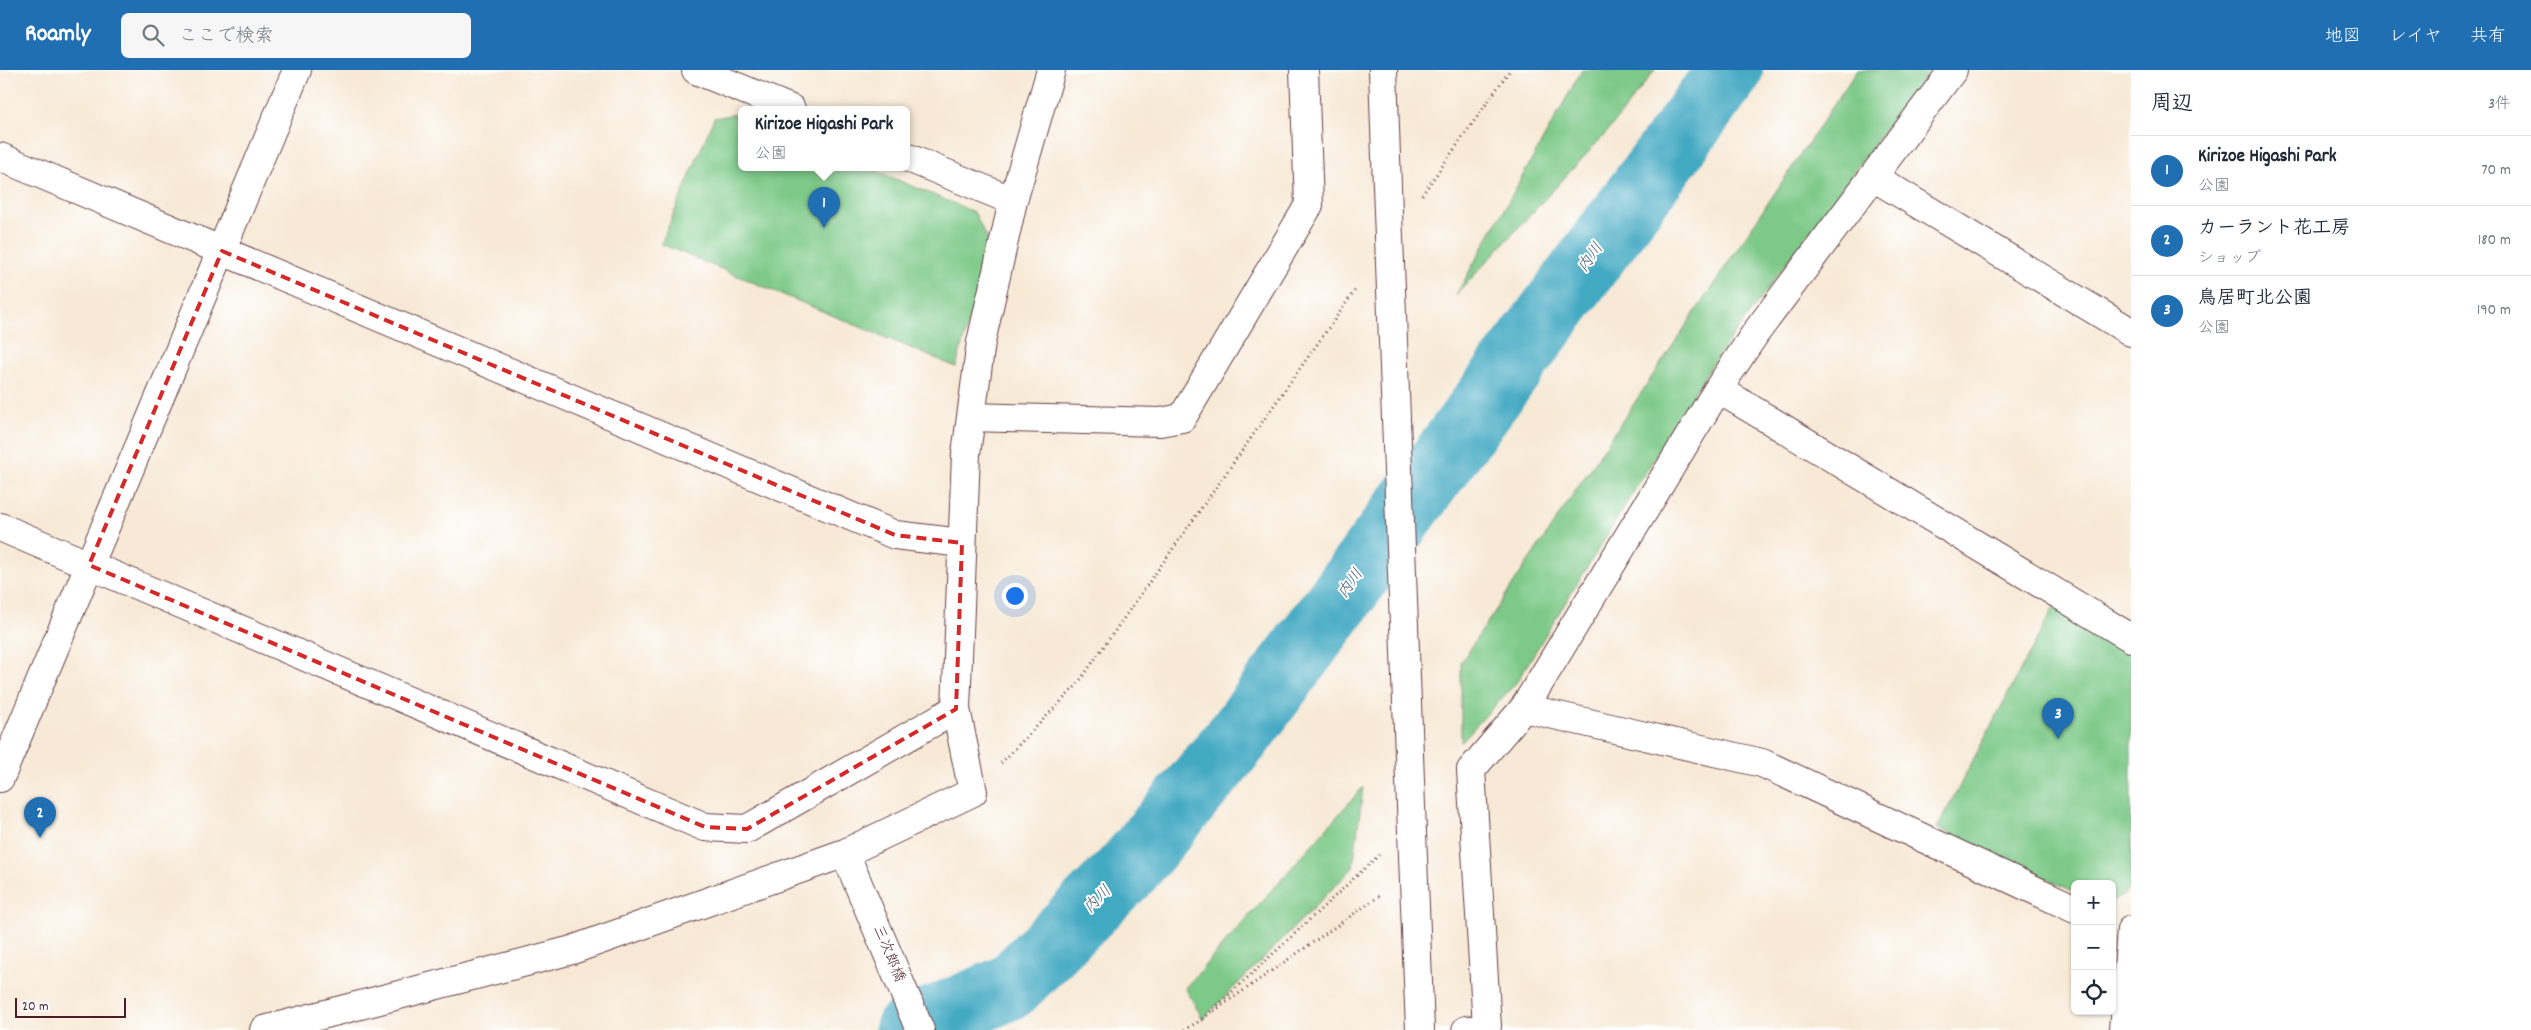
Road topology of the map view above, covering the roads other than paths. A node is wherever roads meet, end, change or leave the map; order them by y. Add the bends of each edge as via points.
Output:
1 (298, 70) edge
2 (696, 70) edge
3 (1051, 70) edge
4 (1304, 70) edge
5 (1383, 70) edge
6 (1953, 70) edge
7 (784, 106) edge
8 (0, 157) edge
9 (910, 159) edge
10 (1873, 177) junction
11 (1013, 201) junction
12 (222, 251) junction
13 (2131, 332) edge
14 (1718, 389) junction
15 (971, 417) junction
16 (0, 527) edge
17 (962, 543) junction
18 (89, 565) junction
19 (2131, 638) edge
20 (1524, 708) junction
21 (956, 709) junction
22 (0, 778) edge
23 (846, 853) junction
24 (2071, 907) edge
25 (2126, 931) edge
26 (264, 1030) edge
27 (920, 1030) edge
28 (1420, 1030) edge
29 (1466, 1030) edge
30 (2123, 1030) edge

1 - 12 street
2 - 7 street
3 - 11 street
4 - 15 street via 1309,205 1182,418 1160,422
5 - 28 street, bridge
6 - 10 street
8 - 12 street
9 - 11 street
10 - 13 street
10 - 14 street via 1756,330
11 - 15 street via 981,342
12 - 17 street via 895,535
12 - 18 street
14 - 19 street
14 - 20 street
15 - 17 street
16 - 18 street
17 - 21 street
18 - 21 street via 705,826 747,829
18 - 22 street
20 - 24 street via 1762,763
20 - 29 street via 1471,770 1487,1027
21 - 23 street via 973,792
23 - 26 street via 572,950
23 - 27 street, 三次郎橋
25 - 30 street

